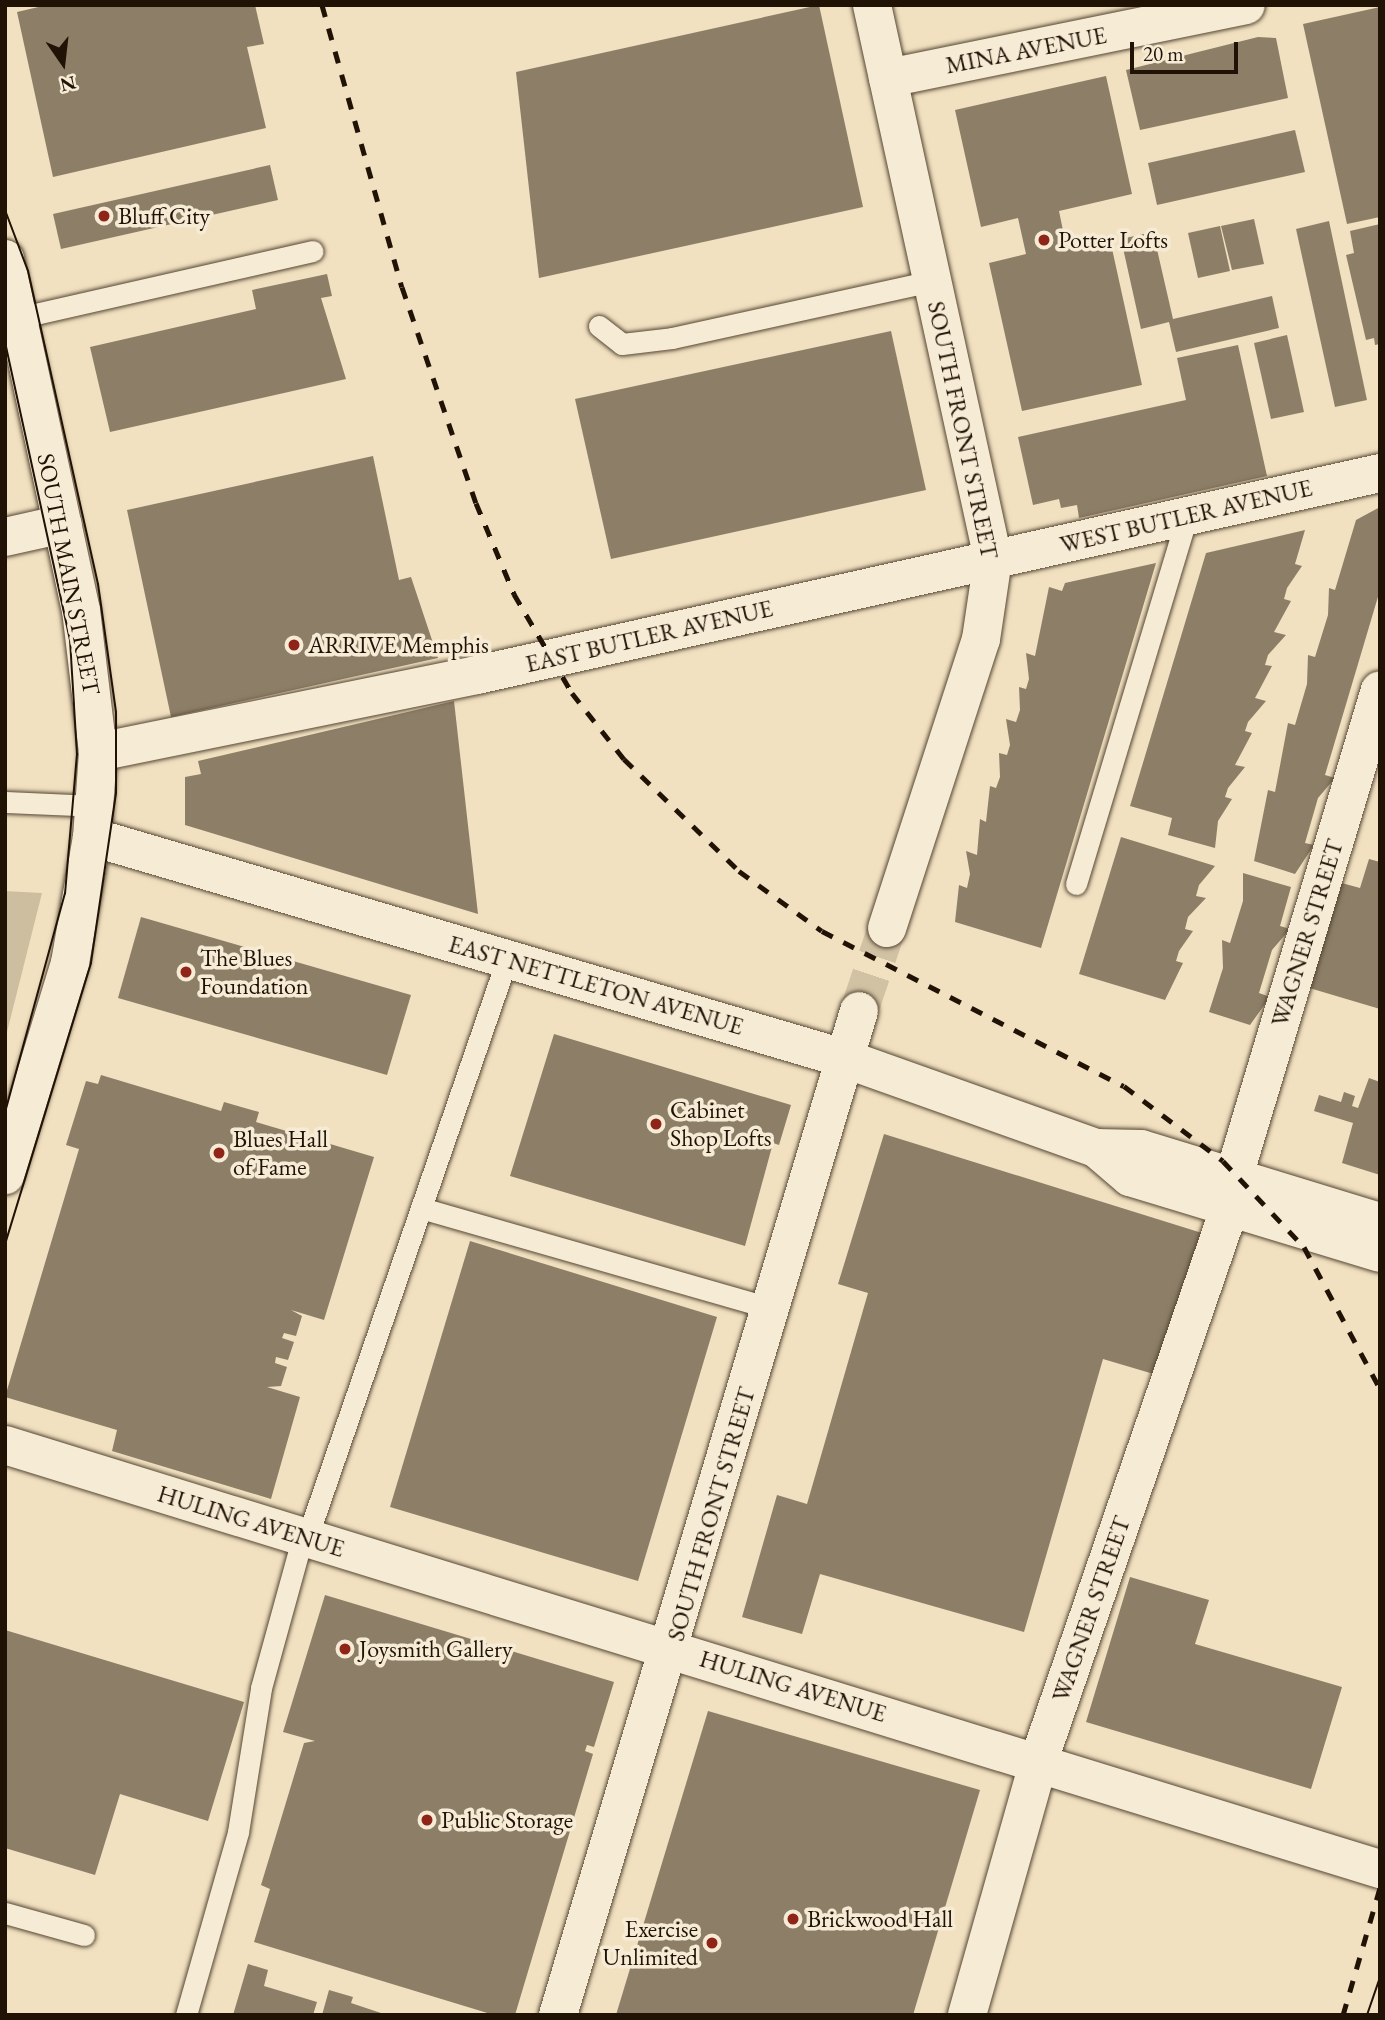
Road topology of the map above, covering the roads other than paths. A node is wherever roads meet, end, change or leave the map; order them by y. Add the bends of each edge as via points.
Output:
1 (872, 5) edge
2 (1244, 5) edge
3 (888, 78) junction
4 (312, 251) dead end
5 (5, 259) edge
6 (932, 281) junction
7 (18, 318) junction
8 (598, 326) dead end
9 (1380, 473) edge
10 (1188, 514) junction
11 (63, 524) junction
12 (5, 537) edge
13 (993, 559) junction
14 (1380, 690) edge
15 (98, 752) junction
16 (5, 802) edge
17 (93, 821) junction
18 (1076, 884) dead end
19 (887, 928) tunnel mouth
20 (507, 959) junction
21 (859, 1011) tunnel mouth
22 (843, 1058) junction
23 (5, 1175) edge
24 (1232, 1192) junction
25 (421, 1208) junction
26 (1380, 1222) edge
27 (1380, 1254) edge
28 (770, 1308) junction
29 (5, 1445) edge
30 (305, 1537) junction
31 (672, 1649) junction
32 (1039, 1760) junction
33 (1380, 1869) edge
34 (5, 1913) edge
35 (84, 1935) dead end
36 (186, 2015) edge
37 (558, 2015) edge
38 (967, 2015) edge

1 - 3 street, SOUTH FRONT STREET
2 - 3 street, MINA AVENUE
3 - 6 street, SOUTH FRONT STREET
4 - 7 lane
5 - 7 street, SOUTH MAIN STREET
6 - 8 lane via 672,338 622,344
6 - 13 street, SOUTH FRONT STREET
7 - 11 street, SOUTH MAIN STREET
9 - 10 street, WEST BUTLER AVENUE
10 - 13 street, WEST BUTLER AVENUE
10 - 18 lane
11 - 12 street
11 - 15 street, SOUTH MAIN STREET via 92,674
13 - 15 street, EAST BUTLER AVENUE via 477,675
13 - 19 street, SOUTH FRONT STREET via 981,639
14 - 24 street, WAGNER STREET
15 - 17 street, SOUTH MAIN STREET
16 - 17 lane
17 - 20 street, EAST NETTLETON AVENUE
17 - 23 street, SOUTH MAIN STREET via 70,963
20 - 22 street, EAST NETTLETON AVENUE
20 - 25 lane
21 - 22 street, SOUTH FRONT STREET
22 - 24 street, EAST NETTLETON AVENUE via 1096,1148 1141,1149
22 - 28 street, SOUTH FRONT STREET
24 - 26 street, EAST NETTLETON AVENUE
24 - 27 street, EAST NETTLETON AVENUE
24 - 32 street, WAGNER STREET
25 - 28 lane
25 - 30 lane
28 - 31 street, SOUTH FRONT STREET
29 - 30 street, HULING AVENUE
30 - 31 street, HULING AVENUE
30 - 36 lane via 261,1688 238,1832
31 - 32 street, HULING AVENUE
31 - 37 street, SOUTH FRONT STREET
32 - 33 street, HULING AVENUE
32 - 38 street, WAGNER STREET
34 - 35 lane

